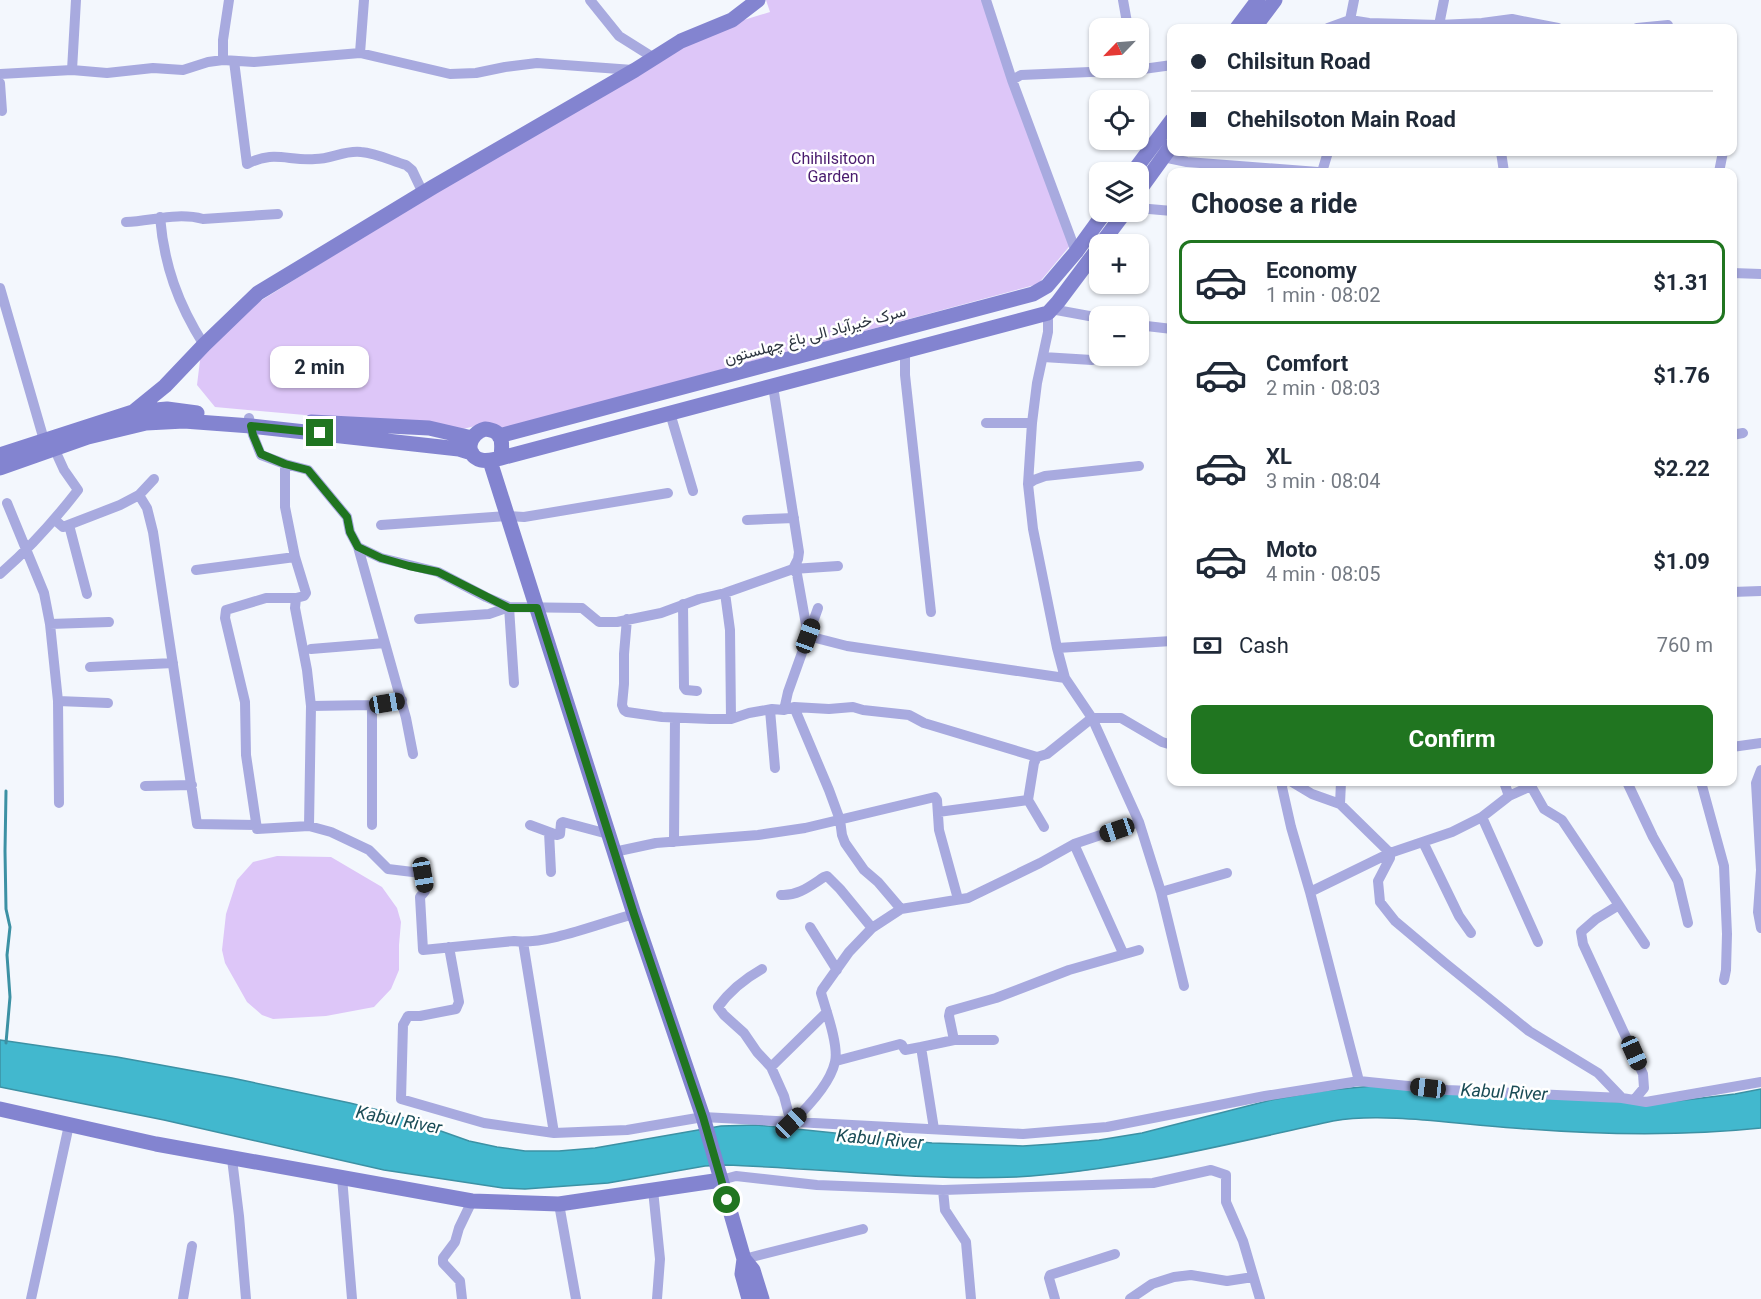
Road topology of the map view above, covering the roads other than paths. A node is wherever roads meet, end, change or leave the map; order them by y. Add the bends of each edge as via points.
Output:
1 (76, 0) edge
2 (229, 0) edge
3 (364, 0) edge
4 (590, 0) edge
5 (758, 0) edge
6 (986, 0) edge
7 (1123, 0) edge
8 (1258, 0) edge
9 (1275, 0) edge
10 (1354, 0) edge
11 (1444, 0) edge
12 (1126, 18) edge
13 (1240, 24) edge
14 (1257, 24) edge
15 (1350, 24) edge
16 (1404, 24) edge
17 (1439, 24) edge
18 (1491, 24) edge
19 (1538, 24) edge
20 (360, 54) junction
21 (654, 58) junction
22 (229, 61) junction
23 (1167, 65) edge
24 (1149, 67) edge
25 (72, 70) junction
26 (634, 70) junction
27 (1089, 71) edge
28 (0, 75) edge
29 (1012, 80) junction
30 (0, 83) edge
31 (2, 111) dead end
32 (1167, 127) edge
33 (1167, 151) edge
34 (1176, 156) edge
35 (1140, 162) edge
36 (1267, 168) edge
37 (1149, 176) edge
38 (423, 193) junction
39 (1149, 209) edge
40 (1167, 211) edge
41 (278, 214) dead end
42 (160, 218) junction
43 (126, 222) dead end
44 (1098, 222) edge
45 (1117, 222) edge
46 (1108, 234) edge
47 (1076, 252) junction
48 (1089, 260) edge
49 (1737, 273) edge
50 (1761, 274) edge
51 (0, 288) edge
52 (1049, 311) junction
53 (1089, 316) edge
54 (1149, 326) edge
55 (1167, 328) edge
56 (204, 345) junction
57 (905, 351) junction
58 (1043, 357) junction
59 (1089, 360) edge
60 (165, 386) junction
61 (773, 386) junction
62 (167, 409) junction
63 (133, 412) junction
64 (670, 413) junction
65 (250, 422) junction
66 (986, 423) dead end
67 (1032, 423) junction
68 (499, 436) junction
69 (49, 444) junction
70 (472, 445) junction
71 (0, 455) edge
72 (495, 460) junction
73 (285, 464) junction
74 (1139, 466) dead end
75 (0, 468) edge
76 (154, 479) dead end
77 (1028, 484) junction
78 (693, 490) dead end
79 (668, 493) dead end
80 (139, 495) junction
81 (7, 503) dead end
82 (507, 516) junction
83 (794, 518) junction
84 (55, 520) junction
85 (747, 520) dead end
86 (69, 525) junction
87 (381, 525) dead end
88 (358, 547) junction
89 (26, 551) junction
90 (295, 557) junction
91 (838, 566) dead end
92 (793, 569) junction
93 (196, 570) dead end
94 (0, 574) edge
95 (1761, 591) edge
96 (1737, 592) edge
97 (725, 593) junction
98 (87, 594) dead end
99 (296, 598) junction
100 (683, 604) junction
101 (509, 608) junction
102 (537, 608) junction
103 (818, 608) dead end
104 (931, 612) dead end
105 (419, 619) dead end
106 (627, 619) junction
107 (109, 622) dead end
108 (50, 624) junction
109 (808, 636) junction
110 (1167, 641) edge
111 (385, 643) junction
112 (1057, 648) junction
113 (311, 649) dead end
114 (173, 663) junction
115 (90, 667) dead end
116 (1065, 678) junction
117 (514, 683) dead end
118 (697, 691) dead end
119 (402, 700) junction
120 (58, 701) junction
121 (108, 703) dead end
122 (372, 705) junction
123 (311, 706) junction
124 (789, 708) junction
125 (770, 710) junction
126 (675, 718) junction
127 (731, 718) junction
128 (1092, 718) junction
129 (1761, 743) edge
130 (1167, 744) edge
131 (1737, 746) edge
132 (413, 754) dead end
133 (1037, 757) junction
134 (775, 768) dead end
135 (1761, 770) edge
136 (192, 785) junction
137 (145, 786) dead end
138 (1282, 786) edge
139 (1303, 786) edge
140 (1341, 786) edge
141 (1505, 786) edge
142 (1528, 786) edge
143 (1533, 786) edge
144 (1629, 786) edge
145 (1702, 786) edge
146 (1509, 796) junction
147 (1028, 800) junction
148 (59, 803) dead end
149 (1341, 804) junction
150 (938, 812) junction
151 (1482, 817) junction
152 (840, 820) junction
153 (1139, 822) junction
154 (256, 825) junction
155 (372, 825) dead end
156 (530, 825) dead end
157 (309, 826) junction
158 (1044, 827) dead end
159 (549, 832) junction
160 (609, 834) junction
161 (1423, 842) junction
162 (674, 843) junction
163 (1074, 844) junction
164 (614, 852) junction
165 (1390, 853) junction
166 (551, 872) dead end
167 (1227, 873) dead end
168 (1161, 892) junction
169 (1310, 892) junction
170 (781, 895) dead end
171 (958, 899) junction
172 (1619, 904) junction
173 (901, 909) junction
174 (634, 914) junction
175 (1688, 923) dead end
176 (810, 927) dead end
177 (872, 928) junction
178 (1761, 928) edge
179 (1472, 933) dead end
180 (524, 942) junction
181 (1538, 942) dead end
182 (1645, 944) dead end
183 (449, 947) junction
184 (1139, 950) dead end
185 (1123, 953) junction
186 (762, 969) dead end
187 (837, 970) junction
188 (1724, 980) dead end
189 (1184, 986) dead end
190 (827, 1012) junction
191 (954, 1040) junction
192 (994, 1040) dead end
193 (921, 1047) junction
194 (836, 1061) junction
195 (771, 1067) junction
196 (1359, 1081) junction
197 (1761, 1082) edge
198 (1622, 1098) junction
199 (1634, 1100) junction
200 (0, 1109) edge
201 (704, 1121) junction
202 (791, 1123) junction
203 (69, 1125) junction
204 (934, 1129) junction
205 (554, 1133) junction
206 (232, 1159) junction
207 (719, 1174) junction
208 (342, 1177) junction
209 (653, 1190) junction
210 (943, 1190) junction
211 (472, 1201) junction
212 (559, 1204) junction
213 (863, 1229) dead end
214 (192, 1246) dead end
215 (1115, 1254) dead end
216 (744, 1259) junction
217 (1253, 1277) junction
218 (31, 1299) edge
219 (183, 1299) edge
220 (246, 1299) edge
221 (352, 1299) edge
222 (462, 1299) edge
223 (576, 1299) edge
224 (657, 1299) edge
225 (749, 1299) edge
226 (762, 1299) edge
227 (971, 1299) edge
228 (1055, 1299) edge
229 (1130, 1299) edge
230 (1260, 1299) edge

1 - 25 street
2 - 22 street via 223,40
3 - 20 street
4 - 21 street via 620,36
5 - 21 main road via 732,20 681,41
6 - 29 street
7 - 12 street
8 - 13 main road
9 - 14 main road
10 - 15 street
11 - 17 street
15 - 16 street
18 - 19 street via 1512,19
20 - 22 street
20 - 26 street via 450,74 537,63
21 - 26 main road
22 - 25 street via 208,62 183,70
22 - 38 street via 247,165 260,158 316,159 362,152 406,165
23 - 24 street
25 - 28 street
26 - 38 main road
27 - 29 street via 1021,75
29 - 47 street
30 - 31 street
32 - 35 main road
33 - 37 main road
34 - 36 street via 1187,162
38 - 56 main road via 258,293
39 - 40 street
41 - 42 street
42 - 43 street
42 - 56 street via 172,284
44 - 47 main road, سرک خیرآباد الی باغ چهلستون
45 - 46 main road
47 - 68 main road, سرک خیرآباد الی باغ چهلستون via 1047,286 1033,294
48 - 52 main road
49 - 50 street
51 - 69 street
52 - 53 street
52 - 57 main road
52 - 58 street
54 - 55 street
56 - 60 main road
57 - 61 main road
57 - 104 street
58 - 59 street
58 - 67 street
60 - 62 main road
60 - 63 main road
61 - 64 main road
61 - 83 street
62 - 63 main road
62 - 65 main road
63 - 69 main road
64 - 72 main road
64 - 78 street
65 - 69 main road via 146,423
65 - 70 main road via 459,448
65 - 73 street via 261,454
66 - 67 street
67 - 77 street
68 - 70 main road via 490,429 479,430
68 - 72 main road via 502,446
69 - 71 main road
69 - 75 main road
69 - 84 street via 78,490
70 - 72 main road via 479,460
72 - 82 main road
73 - 88 street via 308,470 347,517
73 - 90 street via 285,507
74 - 77 street via 1045,476
76 - 80 street
77 - 112 street
79 - 82 street via 524,517
80 - 86 street
80 - 114 street via 147,507 153,532
81 - 89 street
82 - 87 street
82 - 102 main road
83 - 85 street
83 - 92 street via 799,552
84 - 86 street via 63,527
84 - 89 street
86 - 98 street
88 - 101 street via 381,558 438,572
88 - 111 street
89 - 94 street
89 - 108 street via 44,593
90 - 93 street
90 - 99 street via 306,592
91 - 92 street
92 - 97 street
92 - 109 street
95 - 96 street
97 - 100 street
97 - 127 street via 730,630
99 - 123 street
99 - 154 street via 266,598 226,610 245,702 246,754
100 - 106 street via 661,613
100 - 118 street via 684,687
101 - 102 street
101 - 105 street via 489,614
101 - 117 street
102 - 106 street via 582,608 599,622
102 - 160 main road
103 - 109 street
106 - 126 street via 624,710
107 - 108 street
108 - 120 street
109 - 116 street via 847,646
109 - 124 street via 788,692
110 - 112 street
111 - 113 street
111 - 119 street
112 - 116 street
114 - 115 street
114 - 136 street
116 - 128 street
119 - 122 street
119 - 132 street
120 - 121 street
120 - 148 street
122 - 123 street
122 - 155 street
123 - 157 street
124 - 125 street
124 - 133 street via 853,707 909,715
124 - 152 street
125 - 127 street
125 - 134 street
126 - 127 street
126 - 162 street
128 - 130 street via 1121,718
128 - 133 street via 1047,754
128 - 153 street
129 - 131 street
133 - 147 street
135 - 178 street via 1756,783
136 - 137 street
136 - 154 street via 198,825
138 - 169 street
139 - 149 street via 1312,794
140 - 149 street
141 - 146 street
142 - 146 street
143 - 172 street via 1544,809 1563,820
144 - 175 street via 1678,881
145 - 188 street via 1724,866
146 - 151 street
147 - 150 street
147 - 158 street
149 - 165 street
150 - 152 street via 935,797
150 - 171 street via 939,830
151 - 161 street
151 - 181 street
152 - 162 street via 770,833
152 - 173 street via 842,835 853,855
153 - 163 street
153 - 168 street
154 - 157 street via 257,830
156 - 159 street
157 - 183 street via 369,850 388,869 422,873 425,891 420,897 421,947
159 - 160 street via 559,835 563,822
159 - 166 street
160 - 164 main road
161 - 165 street
161 - 179 street via 1459,916
162 - 164 street
163 - 171 street via 968,898
163 - 185 street
164 - 174 main road
165 - 169 street
165 - 198 street via 1378,882 1380,902 1395,921 1529,1031 1598,1073
167 - 168 street
168 - 189 street
169 - 196 street
170 - 177 street via 791,896 827,876
171 - 173 street
172 - 182 street
172 - 199 street via 1581,932 1643,1074 1644,1088
173 - 177 street
174 - 180 street
174 - 201 main road
176 - 187 street
177 - 187 street
180 - 183 street
180 - 205 street
183 - 205 street via 459,1002 456,1009 408,1016 404,1020 401,1099 484,1123
184 - 185 street
185 - 191 street via 950,1011
186 - 195 street via 718,1006
187 - 190 street via 821,993
190 - 194 street
190 - 195 street
191 - 192 street
191 - 193 street
193 - 194 street via 905,1050 900,1044
193 - 204 street
194 - 202 street via 829,1078
195 - 202 street
196 - 198 street via 1447,1090
196 - 204 street via 1107,1127 1023,1134
197 - 199 street via 1646,1102
198 - 199 street
200 - 203 main road
201 - 202 street
201 - 205 street
201 - 207 main road
202 - 204 street
203 - 206 main road
203 - 218 street
206 - 208 main road
206 - 220 street
207 - 209 main road
207 - 210 street via 817,1185
207 - 216 main road
208 - 211 main road
208 - 221 street
209 - 212 main road
209 - 224 street via 660,1259
210 - 217 street via 1153,1183 1211,1170 1226,1175 1226,1202
210 - 227 street via 945,1210 966,1242
211 - 212 main road
211 - 222 street via 455,1242 442,1258 460,1281
212 - 223 street
213 - 216 street
214 - 219 street
215 - 228 street via 1050,1275
216 - 225 main road via 742,1274
216 - 226 main road via 753,1270
217 - 229 street via 1227,1281 1191,1275 1174,1277 1152,1284
217 - 230 street

